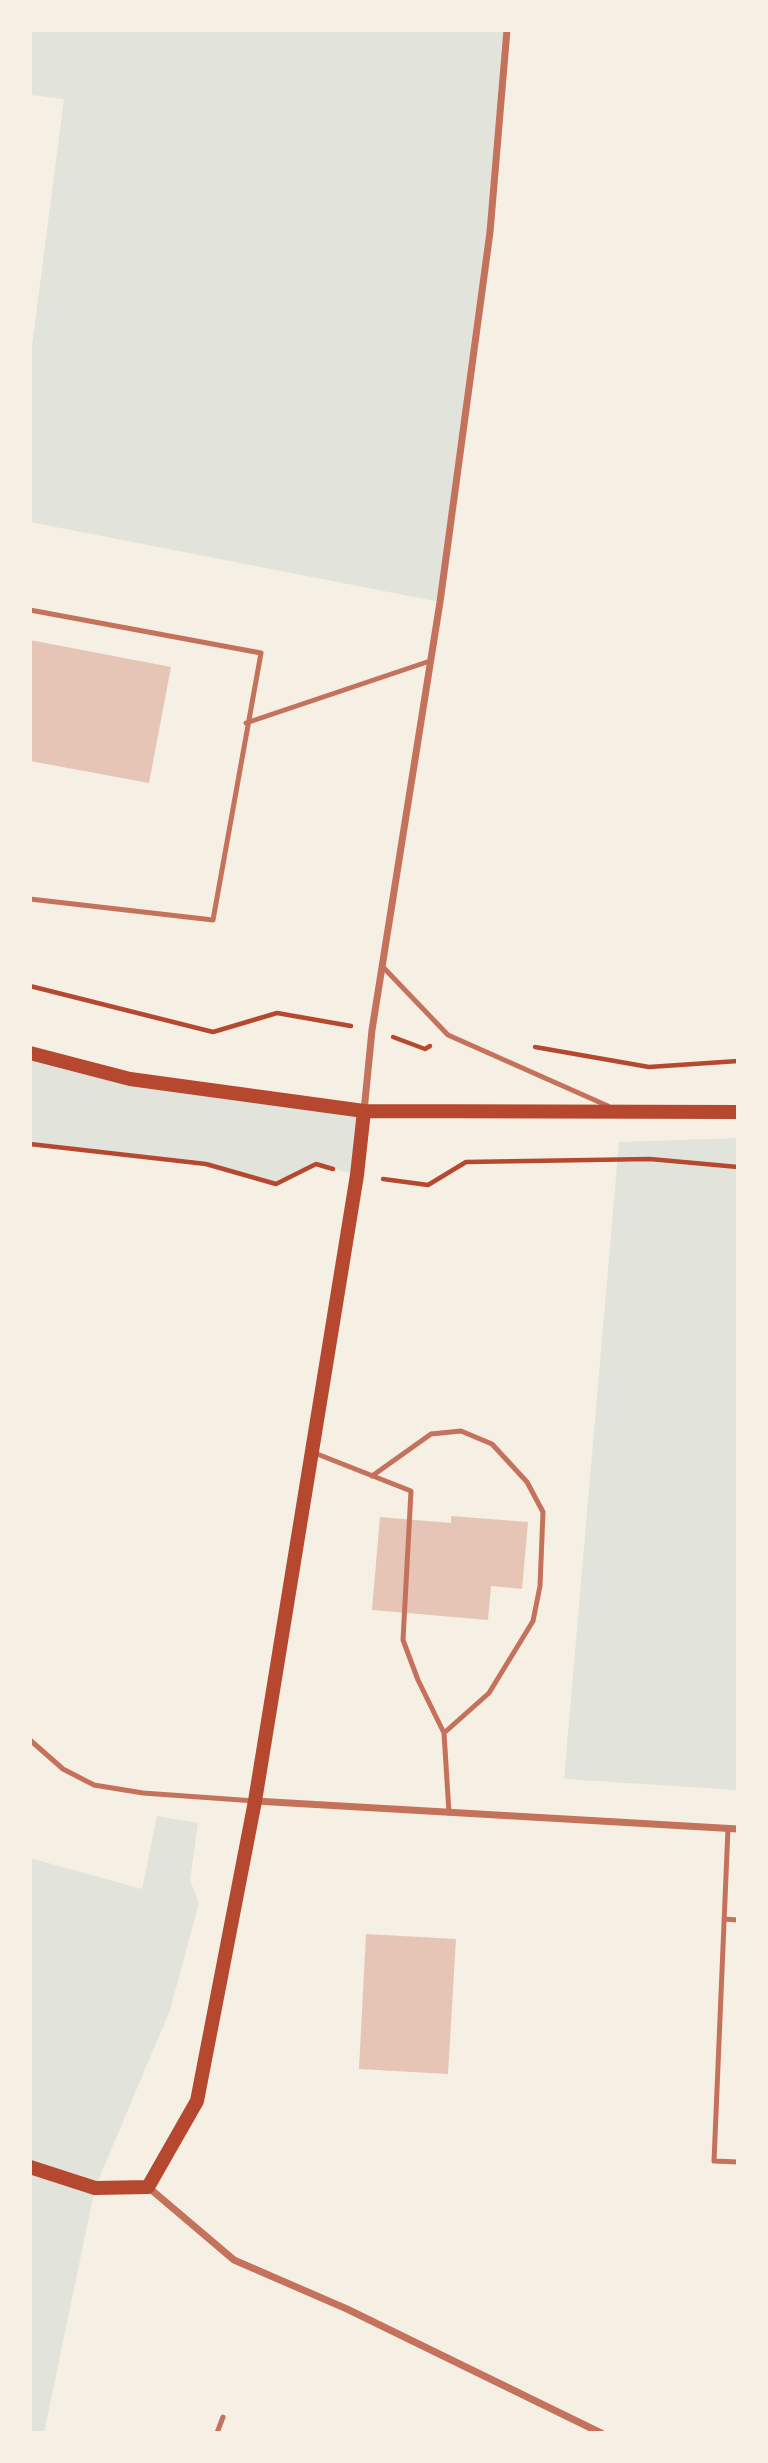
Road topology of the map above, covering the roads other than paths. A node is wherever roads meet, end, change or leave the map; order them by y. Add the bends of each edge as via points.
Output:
1 (507, 30) edge
2 (30, 610) edge
3 (430, 661) junction
4 (246, 723) junction
5 (30, 899) edge
6 (382, 966) junction
7 (30, 1053) edge
8 (364, 1111) junction
9 (620, 1112) junction
10 (738, 1112) edge
11 (311, 1452) junction
12 (372, 1476) junction
13 (444, 1733) junction
14 (30, 1740) edge
15 (254, 1801) junction
16 (449, 1813) junction
17 (728, 1828) junction
18 (738, 1829) edge
19 (724, 1919) junction
20 (738, 1920) edge
21 (738, 2162) edge
22 (30, 2167) edge
23 (148, 2187) junction
24 (223, 2417) dead end
25 (217, 2433) edge
26 (601, 2433) edge

1 - 3 street via 490,232
2 - 4 lane via 261,653
3 - 4 lane
3 - 6 street
4 - 5 lane via 213,920
6 - 8 street
6 - 9 lane via 448,1035
7 - 8 main road via 130,1079
8 - 9 main road
8 - 11 main road
9 - 10 main road
11 - 12 lane
11 - 15 main road
12 - 13 lane via 411,1491 403,1640
12 - 13 lane via 431,1434 461,1431 492,1444 527,1482 543,1512 540,1586 533,1621 489,1693
13 - 16 lane
14 - 15 lane via 62,1769 94,1785
15 - 16 street
15 - 23 main road via 197,2101
16 - 17 street
17 - 18 street
17 - 19 lane
19 - 20 lane
19 - 21 lane via 714,2161
22 - 23 main road via 95,2188
23 - 26 street via 234,2260 348,2309
24 - 25 lane

